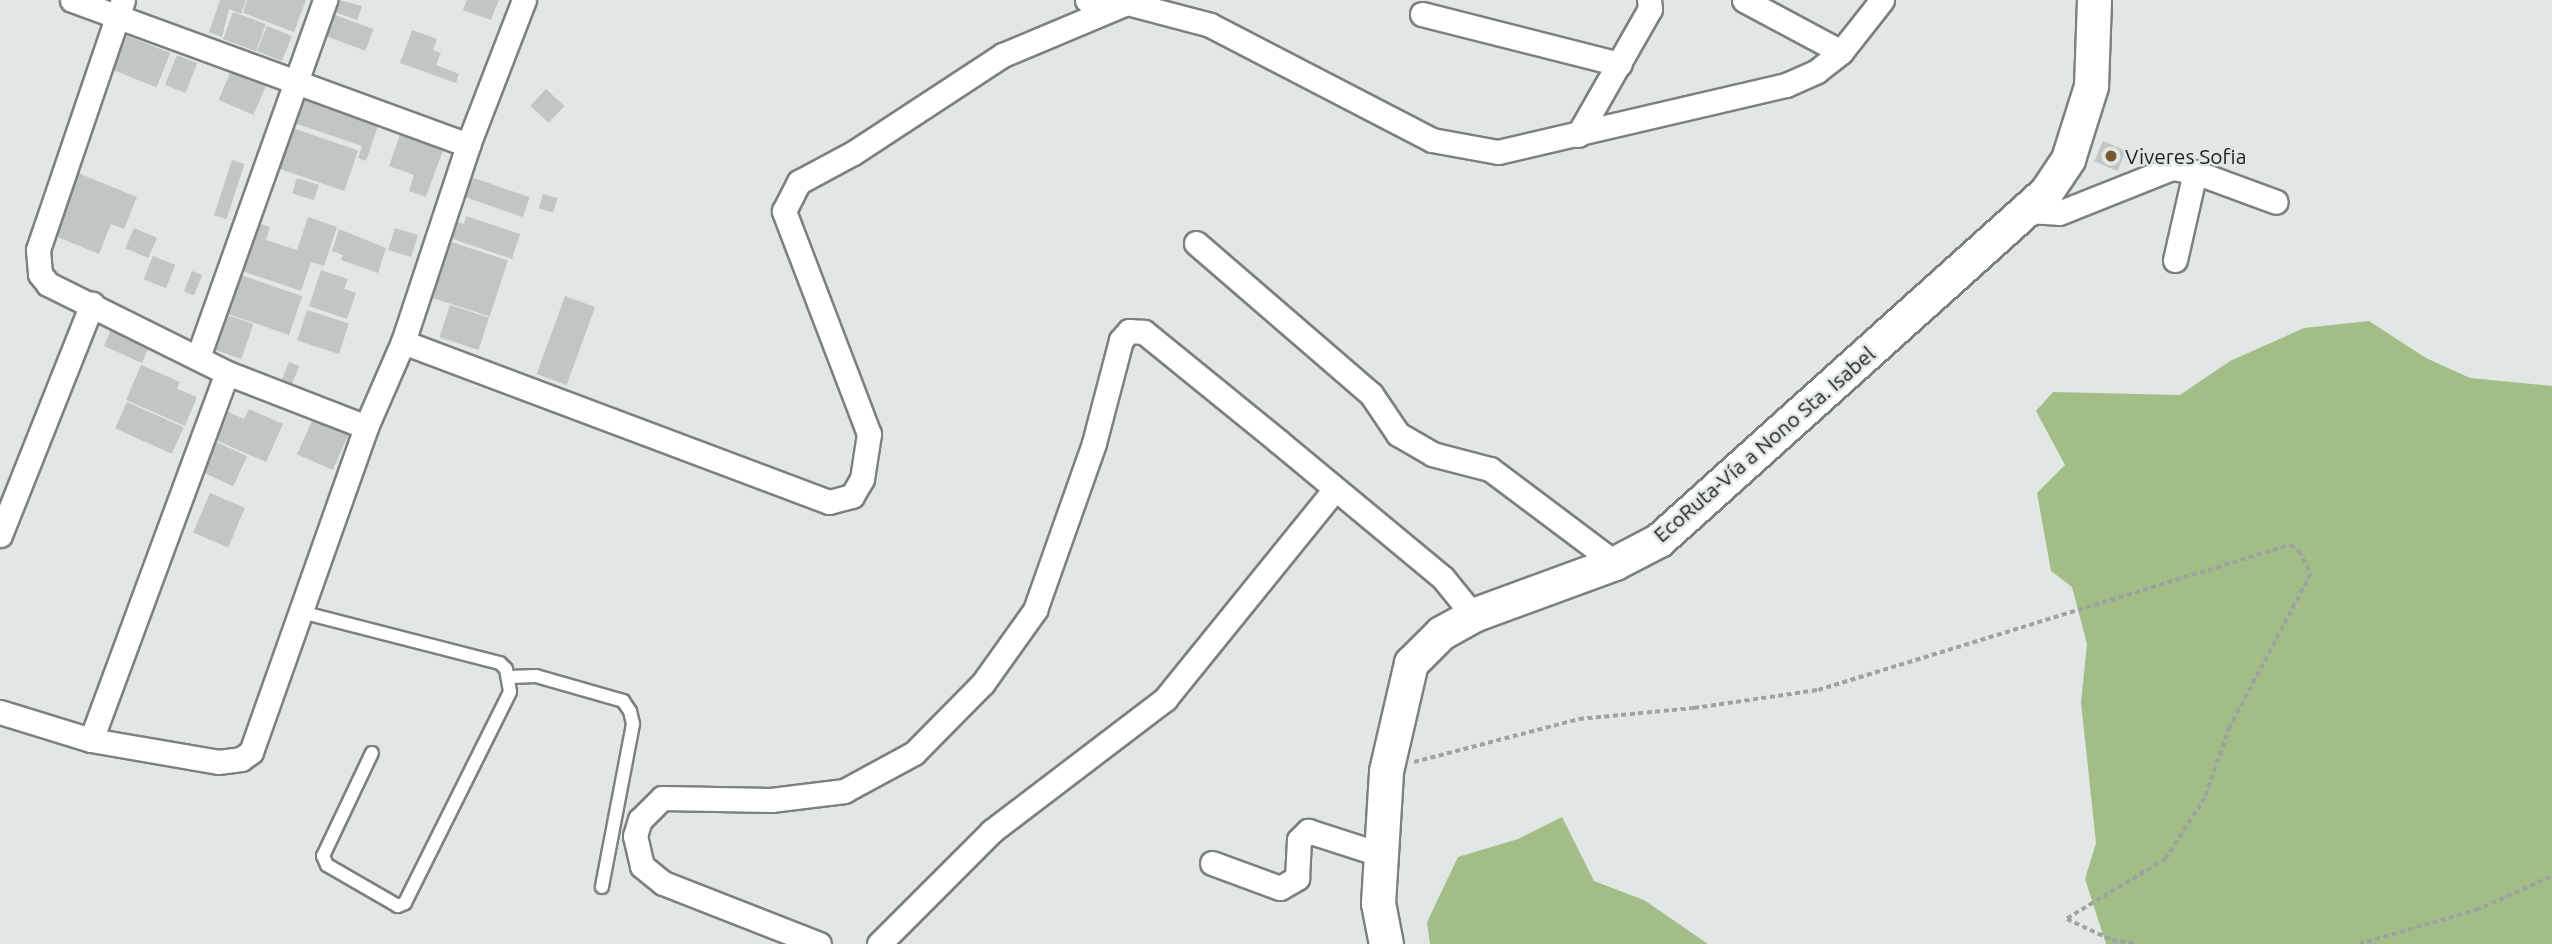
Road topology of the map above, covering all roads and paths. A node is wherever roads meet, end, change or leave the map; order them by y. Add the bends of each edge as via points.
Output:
1 (72, 0) edge
2 (326, 0) edge
3 (524, 0) edge
4 (1087, 0) edge
5 (1649, 0) edge
6 (1744, 0) edge
7 (1882, 0) edge
8 (2094, 0) edge
9 (1127, 3) junction
10 (120, 8) edge
11 (1422, 14) dead end
12 (1841, 52) junction
13 (1620, 64) junction
14 (296, 84) junction
15 (1578, 135) junction
16 (468, 145) junction
17 (2195, 172) junction
18 (2276, 202) dead end
19 (2025, 211) junction
20 (1196, 243) dead end
21 (2175, 260) dead end
22 (92, 304) junction
23 (403, 342) junction
24 (198, 357) junction
25 (227, 373) junction
26 (366, 427) junction
27 (1335, 489) junction
28 (0, 535) edge
29 (1615, 563) junction
30 (301, 612) junction
31 (1473, 615) junction
32 (510, 677) junction
33 (0, 712) edge
34 (91, 740) junction
35 (372, 753) dead end
36 (1386, 771) junction
37 (1380, 855) junction
38 (1212, 863) dead end
39 (2552, 876) edge
40 (602, 887) dead end
41 (819, 944) edge
42 (879, 944) edge
43 (1386, 944) edge
44 (2138, 944) edge
45 (2359, 944) edge

1 - 10 street
2 - 14 street
3 - 16 street
4 - 9 street
5 - 13 street via 1650,9
6 - 12 street
7 - 12 street
8 - 19 main road, EcoRuta-Vía a Nono Sta. Isabel via 2095,65 2068,159 2046,192
9 - 15 street via 1210,25 1432,140 1498,152
9 - 23 street via 1003,55 853,153 799,182 784,211 869,434 862,479 852,496 830,502
10 - 14 street
10 - 22 street via 38,250 40,274 48,284
11 - 13 street
12 - 15 street via 1786,85
13 - 15 street
14 - 16 street
14 - 24 street
16 - 23 street
17 - 18 street
17 - 19 street via 2172,169 2059,213
17 - 21 street
19 - 29 main road, EcoRuta-Vía a Nono Sta. Isabel via 1659,540
20 - 29 street via 1371,394 1398,434 1432,454 1490,469
22 - 24 street
22 - 28 street
23 - 26 street
24 - 25 street
25 - 26 street
25 - 34 street
26 - 30 street
27 - 31 street via 1443,578
27 - 41 street via 1144,332 1129,331 1121,340 1094,443 1035,610 983,682 914,753 844,791 771,800 662,799 640,820 635,836 642,866 663,883
27 - 42 street via 1164,699 992,831
29 - 31 main road, EcoRuta-Vía a Nono Sta. Isabel
30 - 32 lane via 499,663
30 - 34 street via 251,752 242,759 218,762
31 - 36 main road, EcoRuta-Vía a Nono Sta. Isabel via 1441,633 1411,663
32 - 35 lane via 510,692 405,903 398,906 327,865 323,856
32 - 40 lane via 536,676 623,701 631,711 633,724
33 - 34 street
36 - 37 main road, EcoRuta-Vía a Nono Sta. Isabel
36 - 44 path via 1579,719 1818,690 2290,545 2300,551 2311,574 2230,727 2205,798 2166,859 2067,919 2112,940
37 - 38 street via 1308,831 1299,840 1297,878 1280,888
37 - 43 main road, EcoRuta-Vía a Nono Sta. Isabel via 1378,903
39 - 45 path via 2476,910

